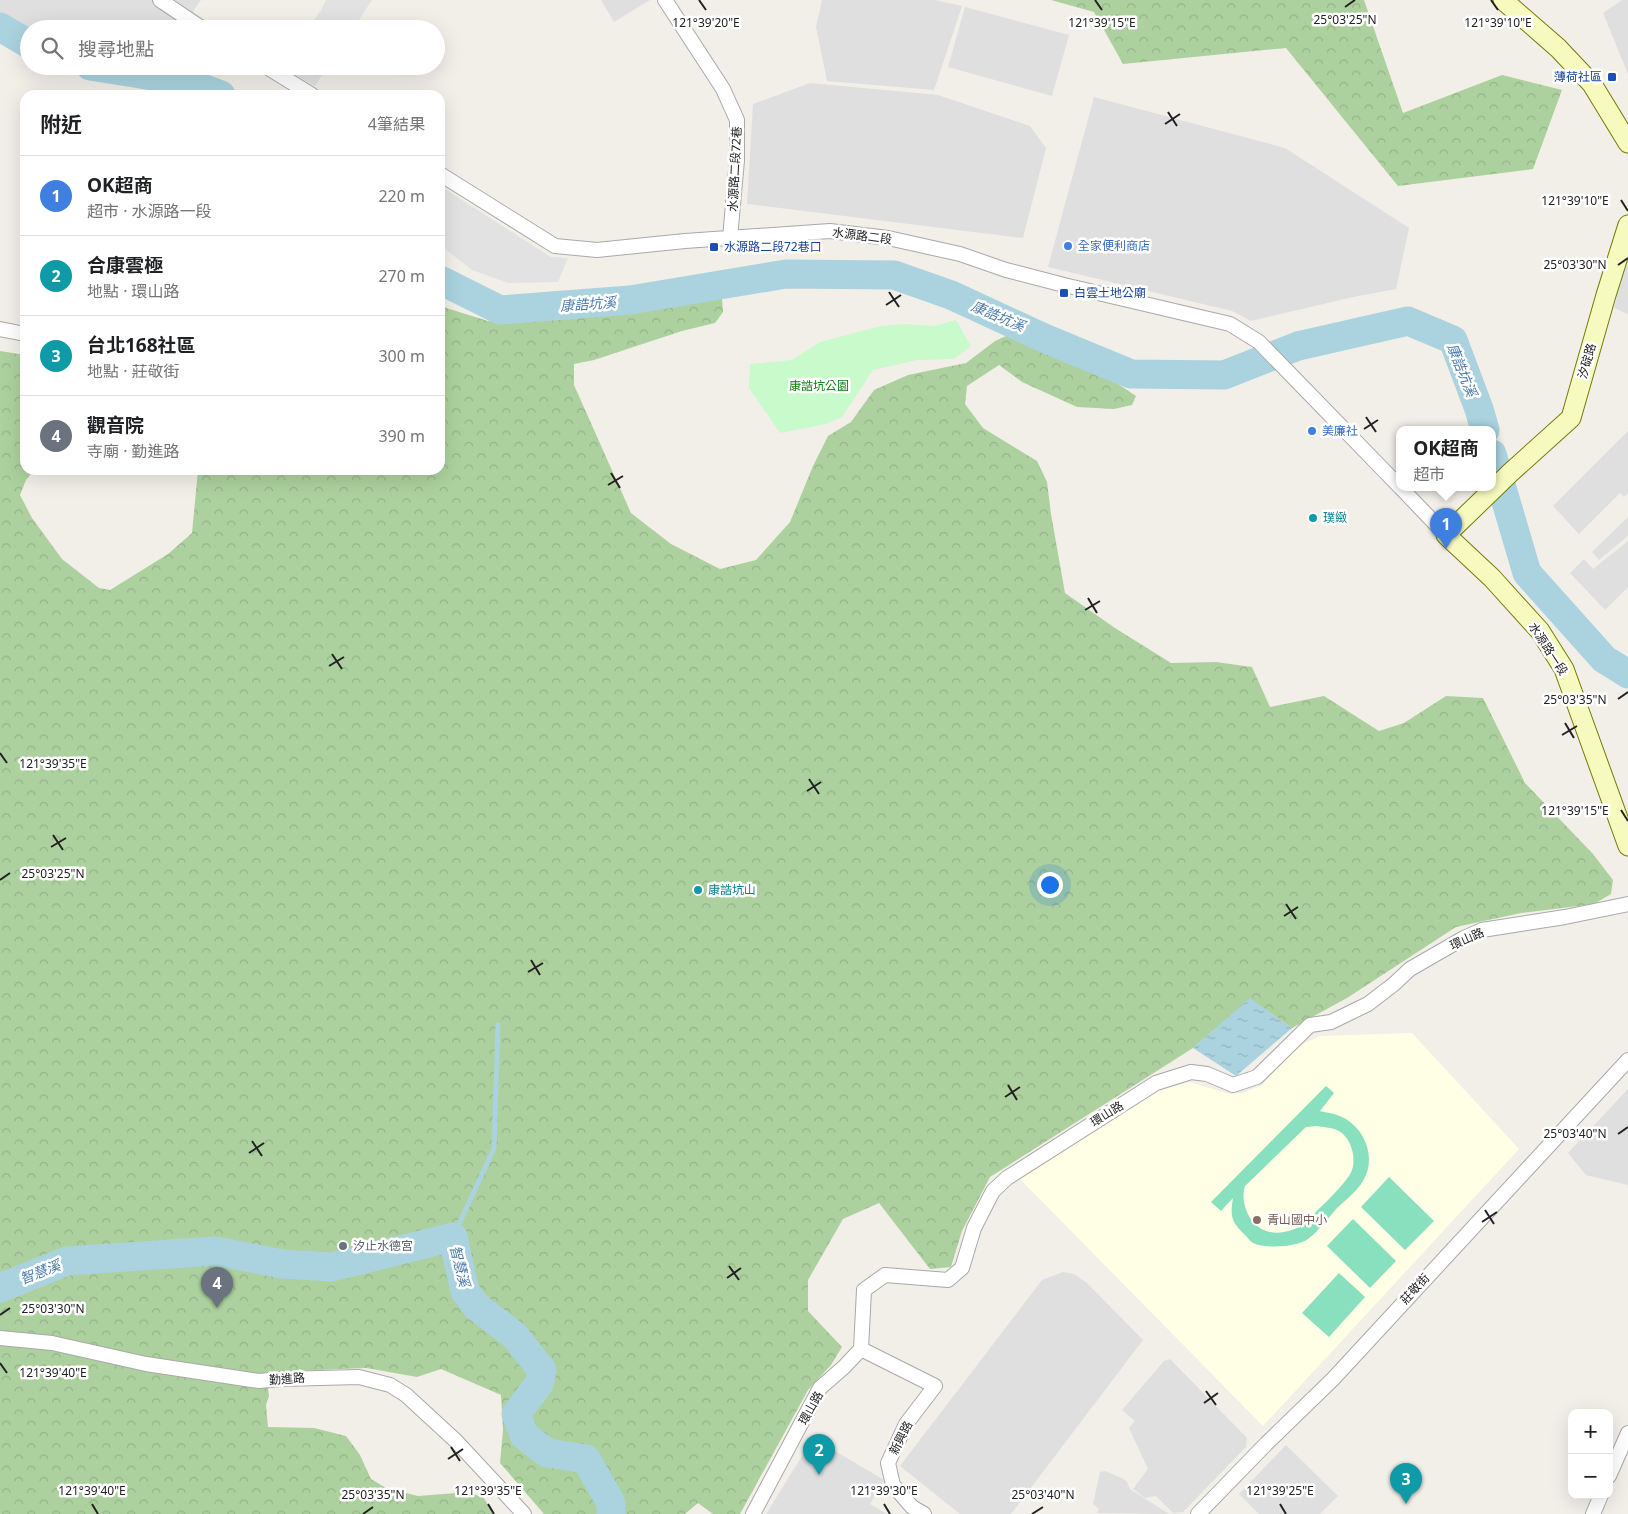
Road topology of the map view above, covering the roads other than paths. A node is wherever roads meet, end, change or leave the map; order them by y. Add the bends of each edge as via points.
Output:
1 (160, 0) edge
2 (665, 0) edge
3 (1503, 0) edge
4 (190, 20) edge
5 (280, 75) edge
6 (304, 90) edge
7 (1628, 142) edge
8 (445, 177) edge
9 (1628, 225) edge
10 (730, 238) junction
11 (0, 329) edge
12 (20, 333) edge
13 (1396, 483) edge
14 (1496, 488) edge
15 (1404, 491) edge
16 (1493, 491) edge
17 (1446, 535) junction
18 (1628, 846) edge
19 (1628, 904) edge
20 (1628, 1060) edge
21 (0, 1338) edge
22 (861, 1349) junction
23 (1628, 1433) edge
24 (1613, 1467) edge
25 (1599, 1499) edge
26 (524, 1514) edge
27 (753, 1514) edge
28 (924, 1514) edge
29 (1198, 1514) edge
30 (1593, 1514) edge

1 - 4 street
2 - 10 street, 水源路二段72巷 via 723,89 737,120
3 - 7 street via 1558,48 1592,84
5 - 6 street
8 - 10 street, 水源路二段 via 555,246 597,250
9 - 14 street, 汐碇路 via 1571,418
10 - 13 street, 水源路二段 via 830,231 888,238 960,254 1064,285 1230,324 1259,342
11 - 12 street
15 - 17 street
16 - 17 street, 汐碇路
17 - 18 street, 水源路一段 via 1492,578 1540,631 1564,669
19 - 22 street, 環山路 via 1482,930 1464,938 1410,969 1368,1004 1331,1022 1310,1025 1257,1077 1233,1085 1206,1074 1191,1072 1156,1083 1007,1178 993,1191 974,1228 962,1268 948,1280 885,1275 864,1290
20 - 29 street, 莊敬街 via 1333,1379
21 - 26 street, 勤進路 via 52,1343 146,1364 259,1382 281,1378 359,1377 390,1385 456,1441
22 - 27 street, 環山路 via 820,1388
22 - 28 street, 新興路 via 935,1386 906,1424 888,1463 893,1485 912,1507
23 - 24 street
25 - 30 street

